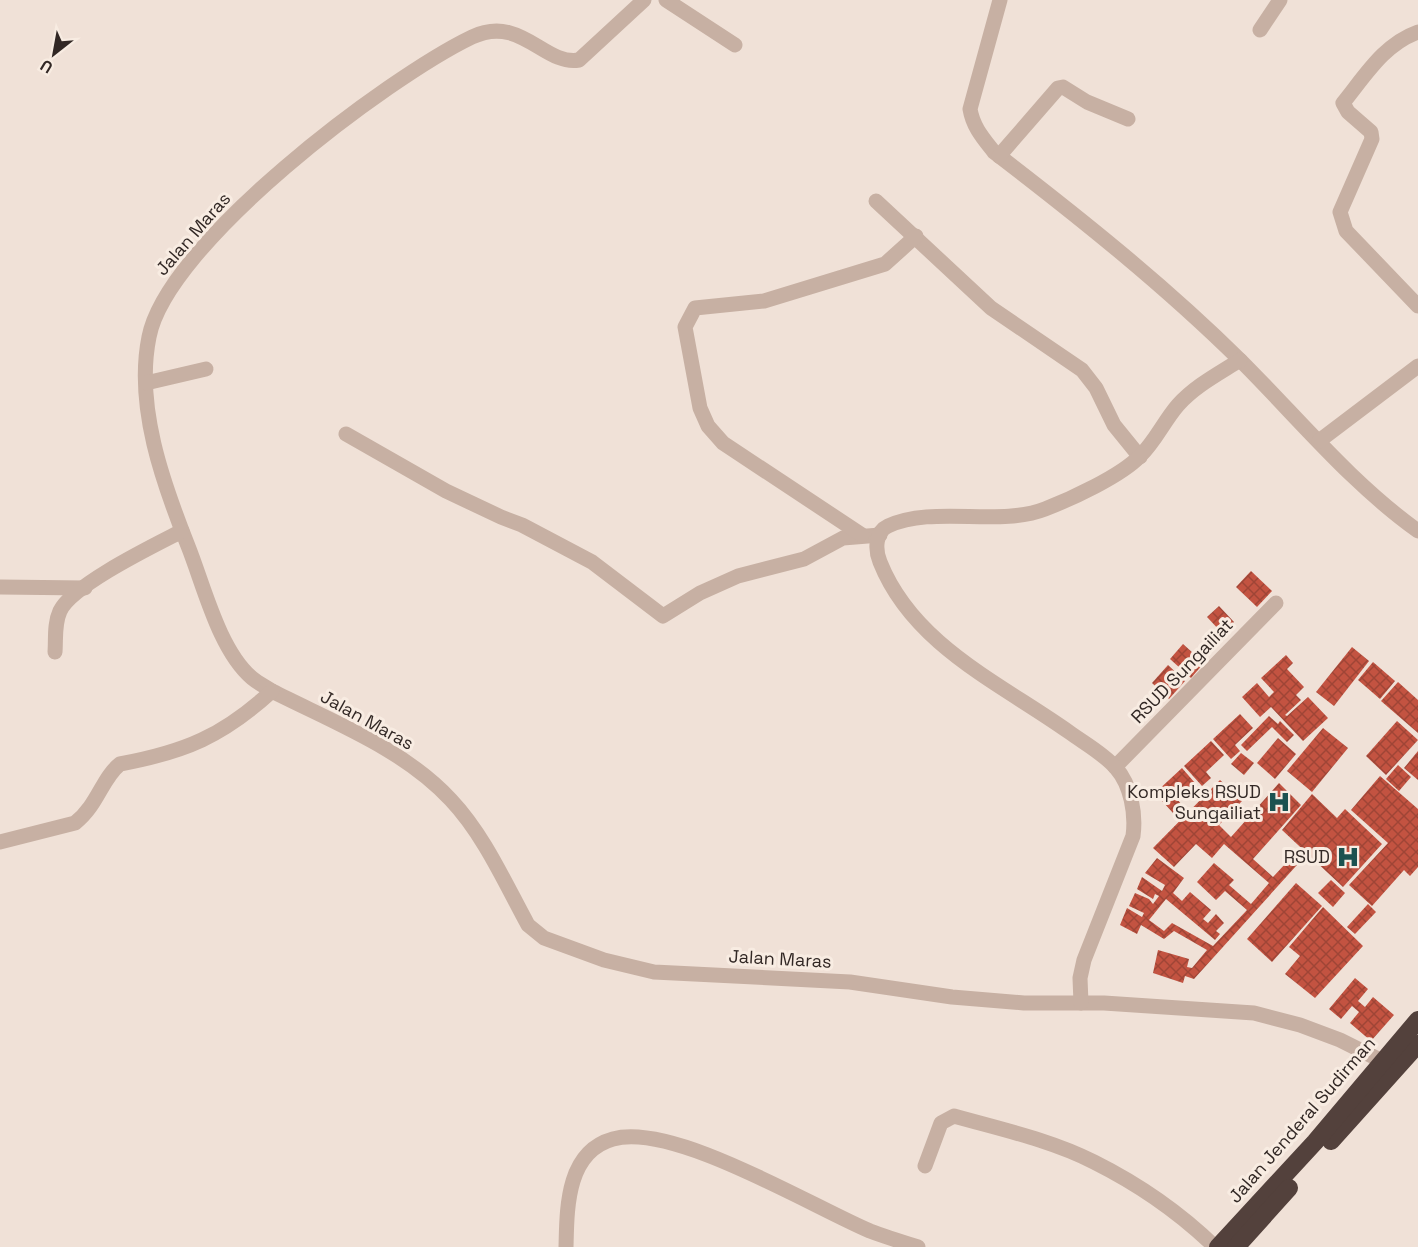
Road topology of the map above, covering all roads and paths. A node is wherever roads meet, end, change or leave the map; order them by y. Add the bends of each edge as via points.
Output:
1 (644, 0) edge
2 (666, 0) edge
3 (1000, 0) edge
4 (1280, 0) edge
5 (1260, 30) dead end
6 (1418, 32) edge
7 (735, 45) dead end
8 (1128, 119) dead end
9 (999, 156) junction
10 (876, 201) dead end
11 (916, 236) junction
12 (1418, 306) edge
13 (1240, 360) junction
14 (1418, 366) edge
15 (206, 369) dead end
16 (146, 383) junction
17 (346, 434) dead end
18 (1319, 441) junction
19 (1140, 457) junction
20 (182, 531) junction
21 (1418, 531) edge
22 (862, 534) junction
23 (880, 535) junction
24 (0, 587) edge
25 (85, 588) junction
26 (1276, 603) dead end
27 (55, 652) dead end
28 (273, 691) junction
29 (1115, 767) junction
30 (0, 842) edge
31 (1081, 1003) junction
32 (1418, 1020) edge
33 (1418, 1044) edge
34 (1382, 1061) junction
35 (925, 1166) dead end
36 (566, 1247) edge
37 (918, 1247) edge
38 (1217, 1247) edge
39 (1236, 1247) edge

1 - 16 street, Jalan Maras via 579,60 563,59 517,34 485,33 355,111 249,200 196,256 156,316 148,344
2 - 7 street
3 - 9 street via 970,109 972,124
4 - 5 street
6 - 12 street via 1383,54 1343,103 1371,132 1372,139 1340,212 1346,231
8 - 9 street via 1058,88
9 - 13 street via 1119,250
10 - 11 street
11 - 19 street via 992,308 1082,370 1096,388 1114,425
11 - 22 street via 885,264 764,301 695,308 685,327 700,408 708,426 723,442
13 - 18 street
13 - 19 street via 1190,393
14 - 18 street
15 - 16 street
16 - 20 street, Jalan Maras via 153,440
17 - 22 street via 446,491 592,562 663,616 738,576 804,559 843,538
18 - 21 street via 1371,495
19 - 23 street via 1076,496 1038,512 905,521 888,526
20 - 25 street
20 - 28 street, Jalan Maras via 226,643 252,678
22 - 23 street
23 - 29 street via 876,548 882,567 905,606 931,637
24 - 25 street
25 - 27 street via 60,610
26 - 29 street, RSUD Sungailiat
28 - 30 street via 242,718 204,740 177,752 120,764 112,770 92,806 75,823
28 - 31 street, Jalan Maras via 401,758 452,800 486,847 528,925 544,938 604,960 654,972 850,982 952,997
29 - 31 street via 1135,821 1128,850 1084,960
31 - 34 street, Jalan Maras via 1254,1013 1310,1029
32 - 34 highway, Jalan Jenderal Sudirman
33 - 39 highway, Jalan Jenderal Sudirman
34 - 38 highway, Jalan Jenderal Sudirman via 1316,1142
35 - 38 street via 941,1123 954,1116 1031,1138 1094,1162 1164,1204
36 - 37 street via 571,1181 597,1147 612,1139 632,1136 659,1139 720,1160 872,1232

